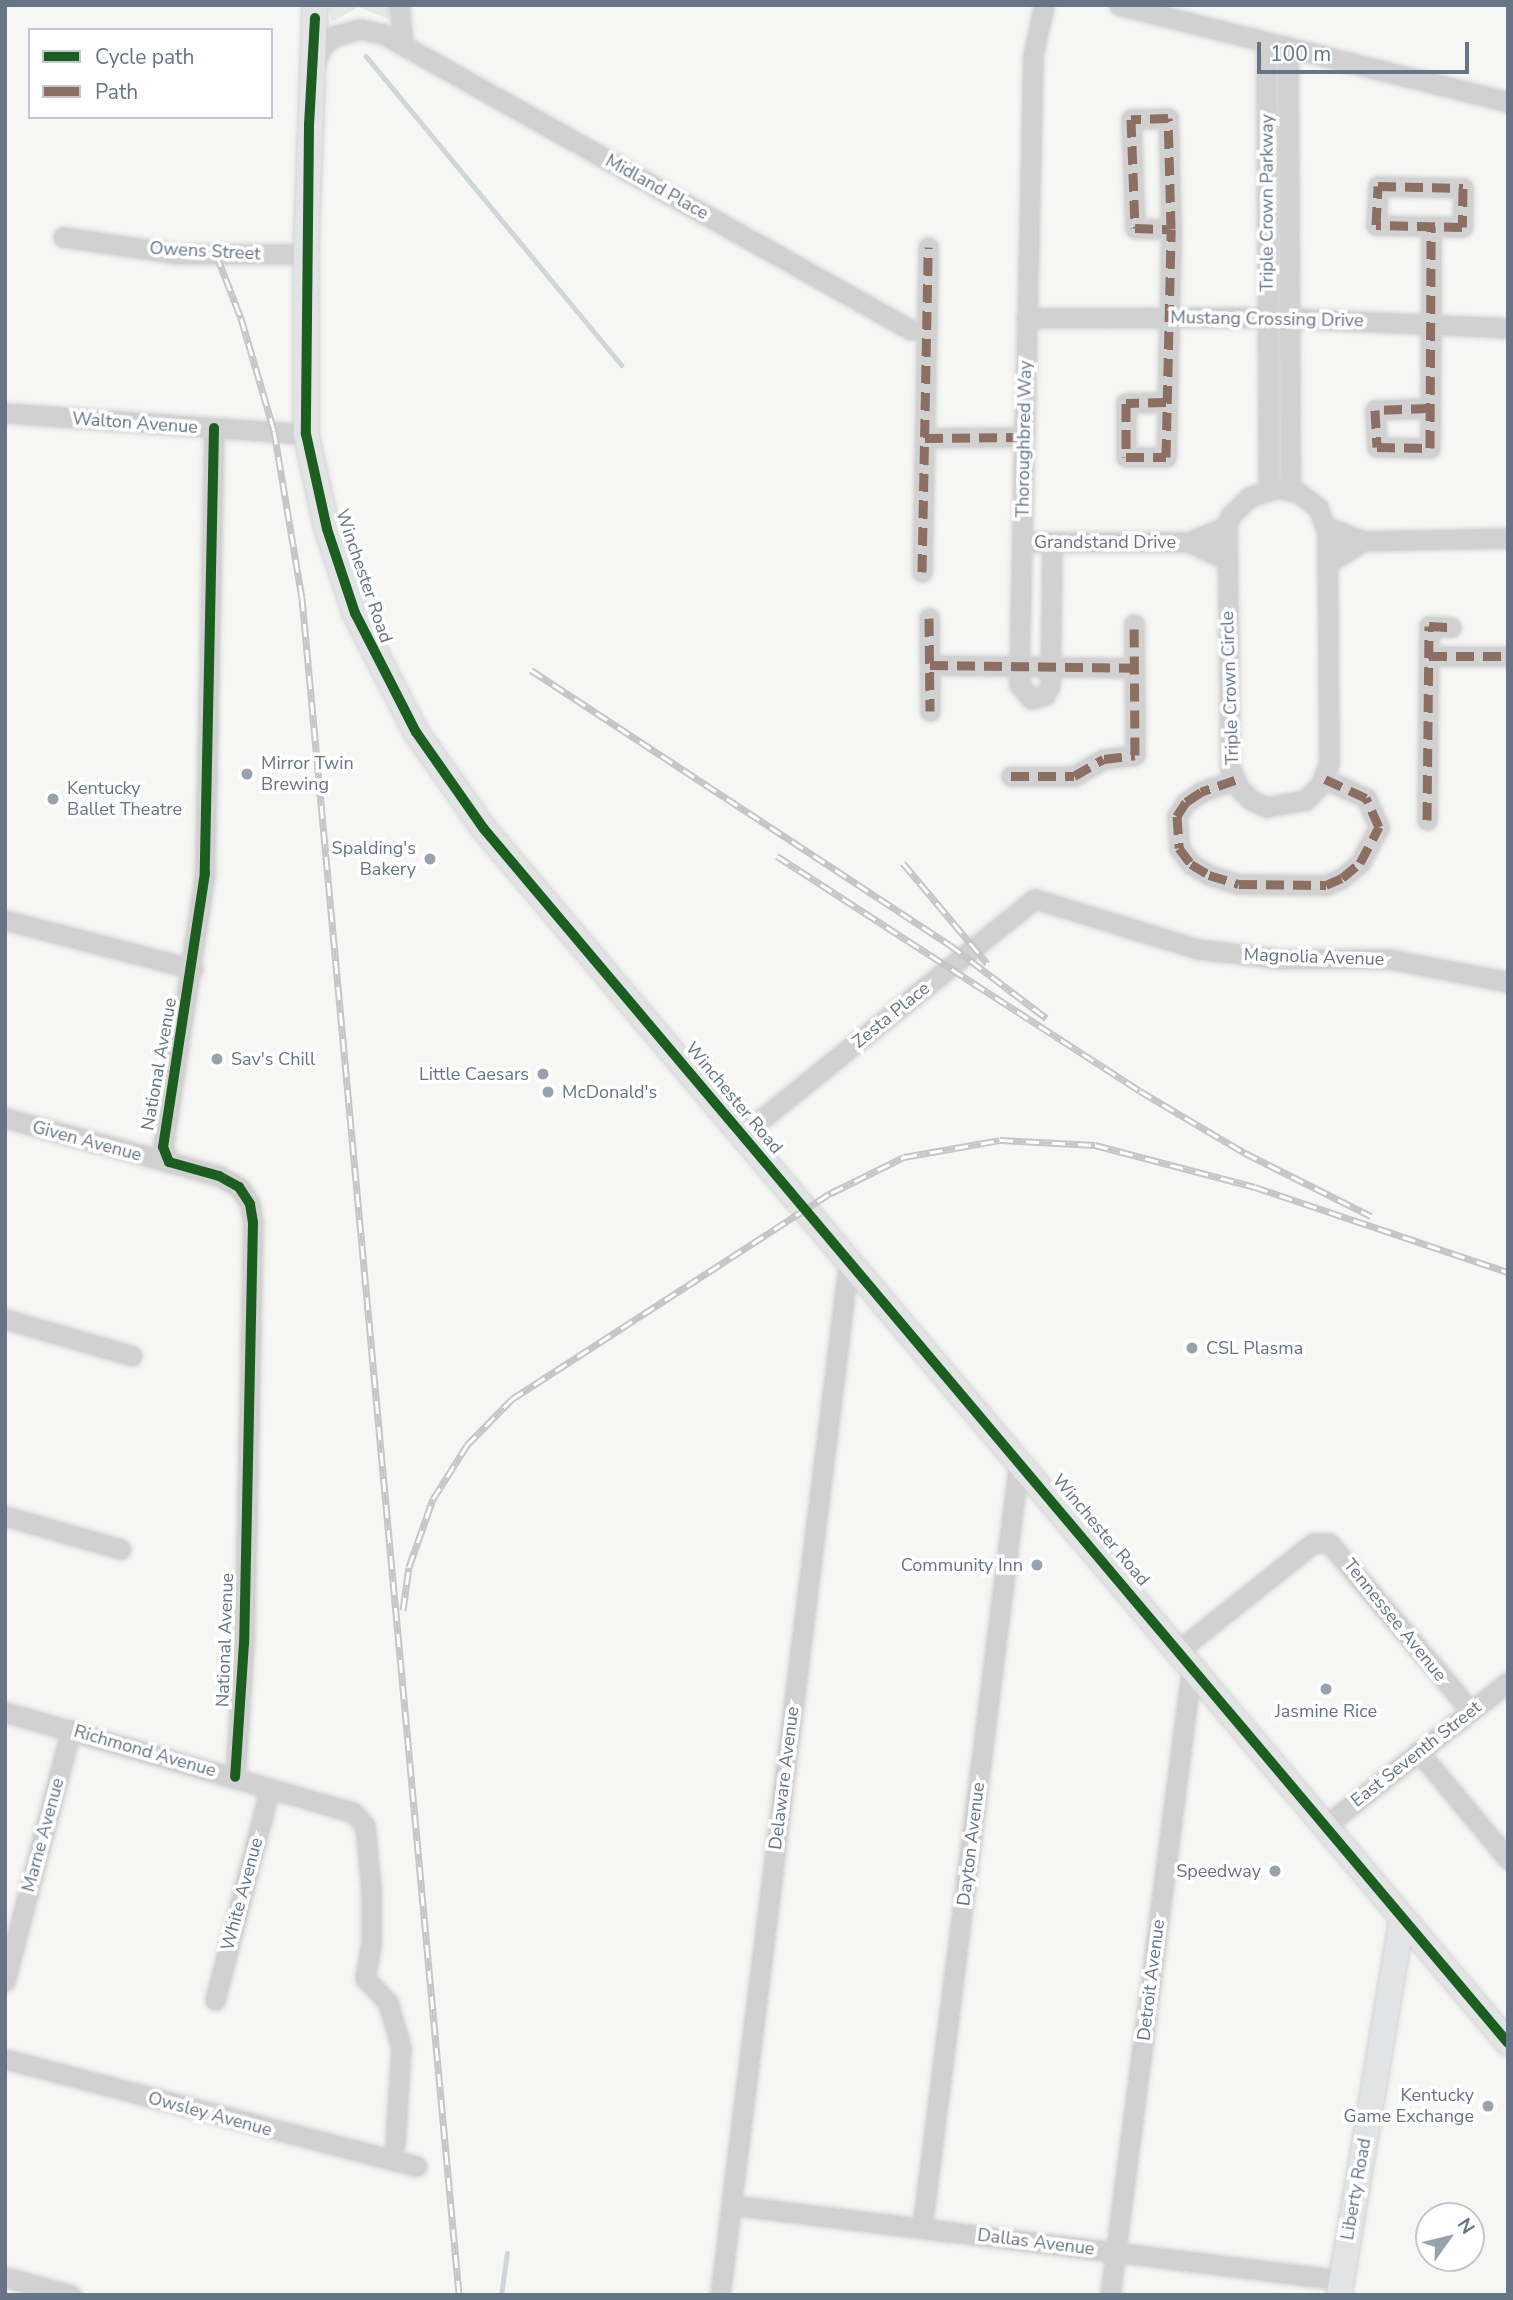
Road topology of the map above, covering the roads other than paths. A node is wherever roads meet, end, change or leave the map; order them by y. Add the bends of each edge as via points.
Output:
1 (399, 5) edge
2 (1044, 5) edge
3 (1119, 5) edge
4 (311, 10) edge
5 (1266, 42) junction
6 (403, 44) junction
7 (1288, 47) junction
8 (312, 70) junction
9 (1508, 102) edge
10 (1431, 226) junction
11 (1168, 229) junction
12 (63, 237) dead end
13 (928, 247) dead end
14 (306, 254) junction
15 (1167, 317) junction
16 (1267, 317) junction
17 (1026, 318) junction
18 (1288, 318) junction
19 (1430, 321) junction
20 (1508, 328) edge
21 (911, 330) dead end
22 (1166, 402) dead end
23 (1429, 408) dead end
24 (5, 413) edge
25 (214, 428) junction
26 (306, 434) junction
27 (1024, 437) junction
28 (925, 438) junction
29 (1268, 490) junction
30 (1290, 491) junction
31 (1326, 534) junction
32 (1508, 538) edge
33 (1363, 541) junction
34 (1022, 542) junction
35 (1052, 542) junction
36 (1188, 542) junction
37 (1227, 543) junction
38 (1328, 563) junction
39 (922, 572) dead end
40 (929, 618) dead end
41 (1134, 624) dead end
42 (1451, 627) dead end
43 (1429, 656) junction
44 (1508, 656) edge
45 (930, 664) junction
46 (1020, 666) junction
47 (1050, 666) junction
48 (1135, 668) junction
49 (930, 711) dead end
50 (1011, 776) dead end
51 (1323, 778) junction
52 (1236, 780) junction
53 (1427, 820) dead end
54 (1042, 899) joint
55 (5, 919) edge
56 (193, 969) junction
57 (1508, 982) edge
58 (5, 1118) edge
59 (742, 1135) junction
60 (169, 1162) junction
61 (849, 1260) junction
62 (5, 1319) edge
63 (132, 1356) dead end
64 (1019, 1461) junction
65 (5, 1516) edge
66 (120, 1549) dead end
67 (1185, 1658) junction
68 (1507, 1685) edge
69 (1470, 1710) junction
70 (5, 1712) edge
71 (71, 1730) junction
72 (1418, 1751) junction
73 (235, 1777) junction
74 (270, 1788) junction
75 (1325, 1826) junction
76 (1508, 1860) edge
77 (1402, 1918) junction
78 (5, 1981) edge
79 (215, 2000) dead end
80 (1508, 2043) edge
81 (5, 2059) edge
82 (395, 2144) dead end
83 (416, 2166) dead end
84 (731, 2205) junction
85 (922, 2228) junction
86 (1115, 2252) junction
87 (5, 2277) edge
88 (1340, 2287) edge
89 (71, 2295) edge
90 (720, 2295) edge
91 (1110, 2295) edge

1 - 6 street
2 - 17 street, Thoroughbred Way via 1032,55
3 - 5 street
4 - 8 main road, Winchester Road
5 - 7 street
5 - 16 street, Triple Crown Parkway
6 - 8 street, Midland Place via 371,30 350,30 327,40
6 - 21 street, Midland Place
7 - 9 street
7 - 18 street, Triple Crown Parkway
8 - 14 main road, Winchester Road
10 - 10 street via 1462,227 1463,188 1378,186 1376,225
10 - 19 street
11 - 11 street via 1135,228 1131,119 1168,118
11 - 15 street
12 - 14 street, Owens Street via 178,254
13 - 28 street
14 - 26 main road, Winchester Road
15 - 16 street, Mustang Crossing Drive
15 - 17 street, Mustang Crossing Drive
15 - 22 street
16 - 18 street, Mustang Crossing Drive
16 - 29 street, Triple Crown Parkway
17 - 27 street, Thoroughbred Way
18 - 19 street, Mustang Crossing Drive
18 - 30 street, Triple Crown Parkway
19 - 20 street, Mustang Crossing Drive
19 - 23 street
24 - 25 street, Walton Avenue
25 - 26 street, Walton Avenue
25 - 56 street, National Avenue via 208,825
26 - 59 main road, Winchester Road via 327,529 355,613 415,732 484,829
27 - 28 street
27 - 34 street, Thoroughbred Way
28 - 39 street
29 - 30 street
29 - 37 street via 1239,505
30 - 31 street via 1318,508
31 - 33 street
31 - 38 street
32 - 33 street
33 - 38 street
34 - 35 street, Grandstand Drive
34 - 46 street, Thoroughbred Way
35 - 36 street, Grandstand Drive
35 - 47 street, Thoroughbred Way
36 - 37 street, Grandstand Drive
36 - 37 street, Grandstand Drive
37 - 52 street, Triple Crown Circle via 1229,746
38 - 51 street via 1329,752
40 - 45 street
41 - 48 street
42 - 43 street via 1429,626
43 - 44 street
43 - 53 street
45 - 46 street
45 - 49 street
46 - 47 street
46 - 47 street, Thoroughbred Way via 1021,690 1031,699 1049,691
47 - 48 street
48 - 50 street via 1135,755 1104,759 1074,776
51 - 52 street, Triple Crown Circle via 1306,800 1266,807 1251,800
51 - 52 street via 1366,798 1379,827 1360,863 1326,885 1239,884 1191,864 1179,848 1177,816 1186,802 1201,792
54 - 57 street, Magnolia Avenue via 1114,927 1198,949 1282,959 1390,959
54 - 59 street, Zesta Place via 1019,912
55 - 56 street
56 - 60 street, National Avenue via 164,1141
58 - 60 street, Given Avenue
59 - 61 main road, Winchester Road
60 - 73 street, National Avenue via 234,1183 250,1204 253,1222 244,1643
61 - 64 main road, Winchester Road
61 - 84 street, Delaware Avenue
62 - 63 street
64 - 67 main road, Winchester Road
64 - 85 street, Dayton Avenue
65 - 66 street
67 - 69 street, Tennessee Avenue via 1313,1543 1334,1545
67 - 75 main road, Winchester Road
67 - 86 street, Detroit Avenue
68 - 69 street, East Seventh Street
69 - 72 street, East Seventh Street
70 - 71 street, Richmond Avenue
71 - 73 street, Richmond Avenue
71 - 78 street, Marne Avenue
72 - 75 street, East Seventh Street
72 - 76 street
73 - 74 street, Richmond Avenue
74 - 79 street, White Avenue
74 - 82 street, Richmond Avenue via 354,1813 365,1826 372,1889 365,1978 388,2003 401,2047
75 - 77 main road, Winchester Road
77 - 80 main road, Winchester Road
77 - 88 main road, Liberty Road
81 - 83 street, Owsley Avenue
84 - 85 street, Dallas Avenue
84 - 90 street, Delaware Avenue
85 - 86 street, Dallas Avenue
86 - 88 street, Dallas Avenue
86 - 91 street, Detroit Avenue
87 - 89 street

